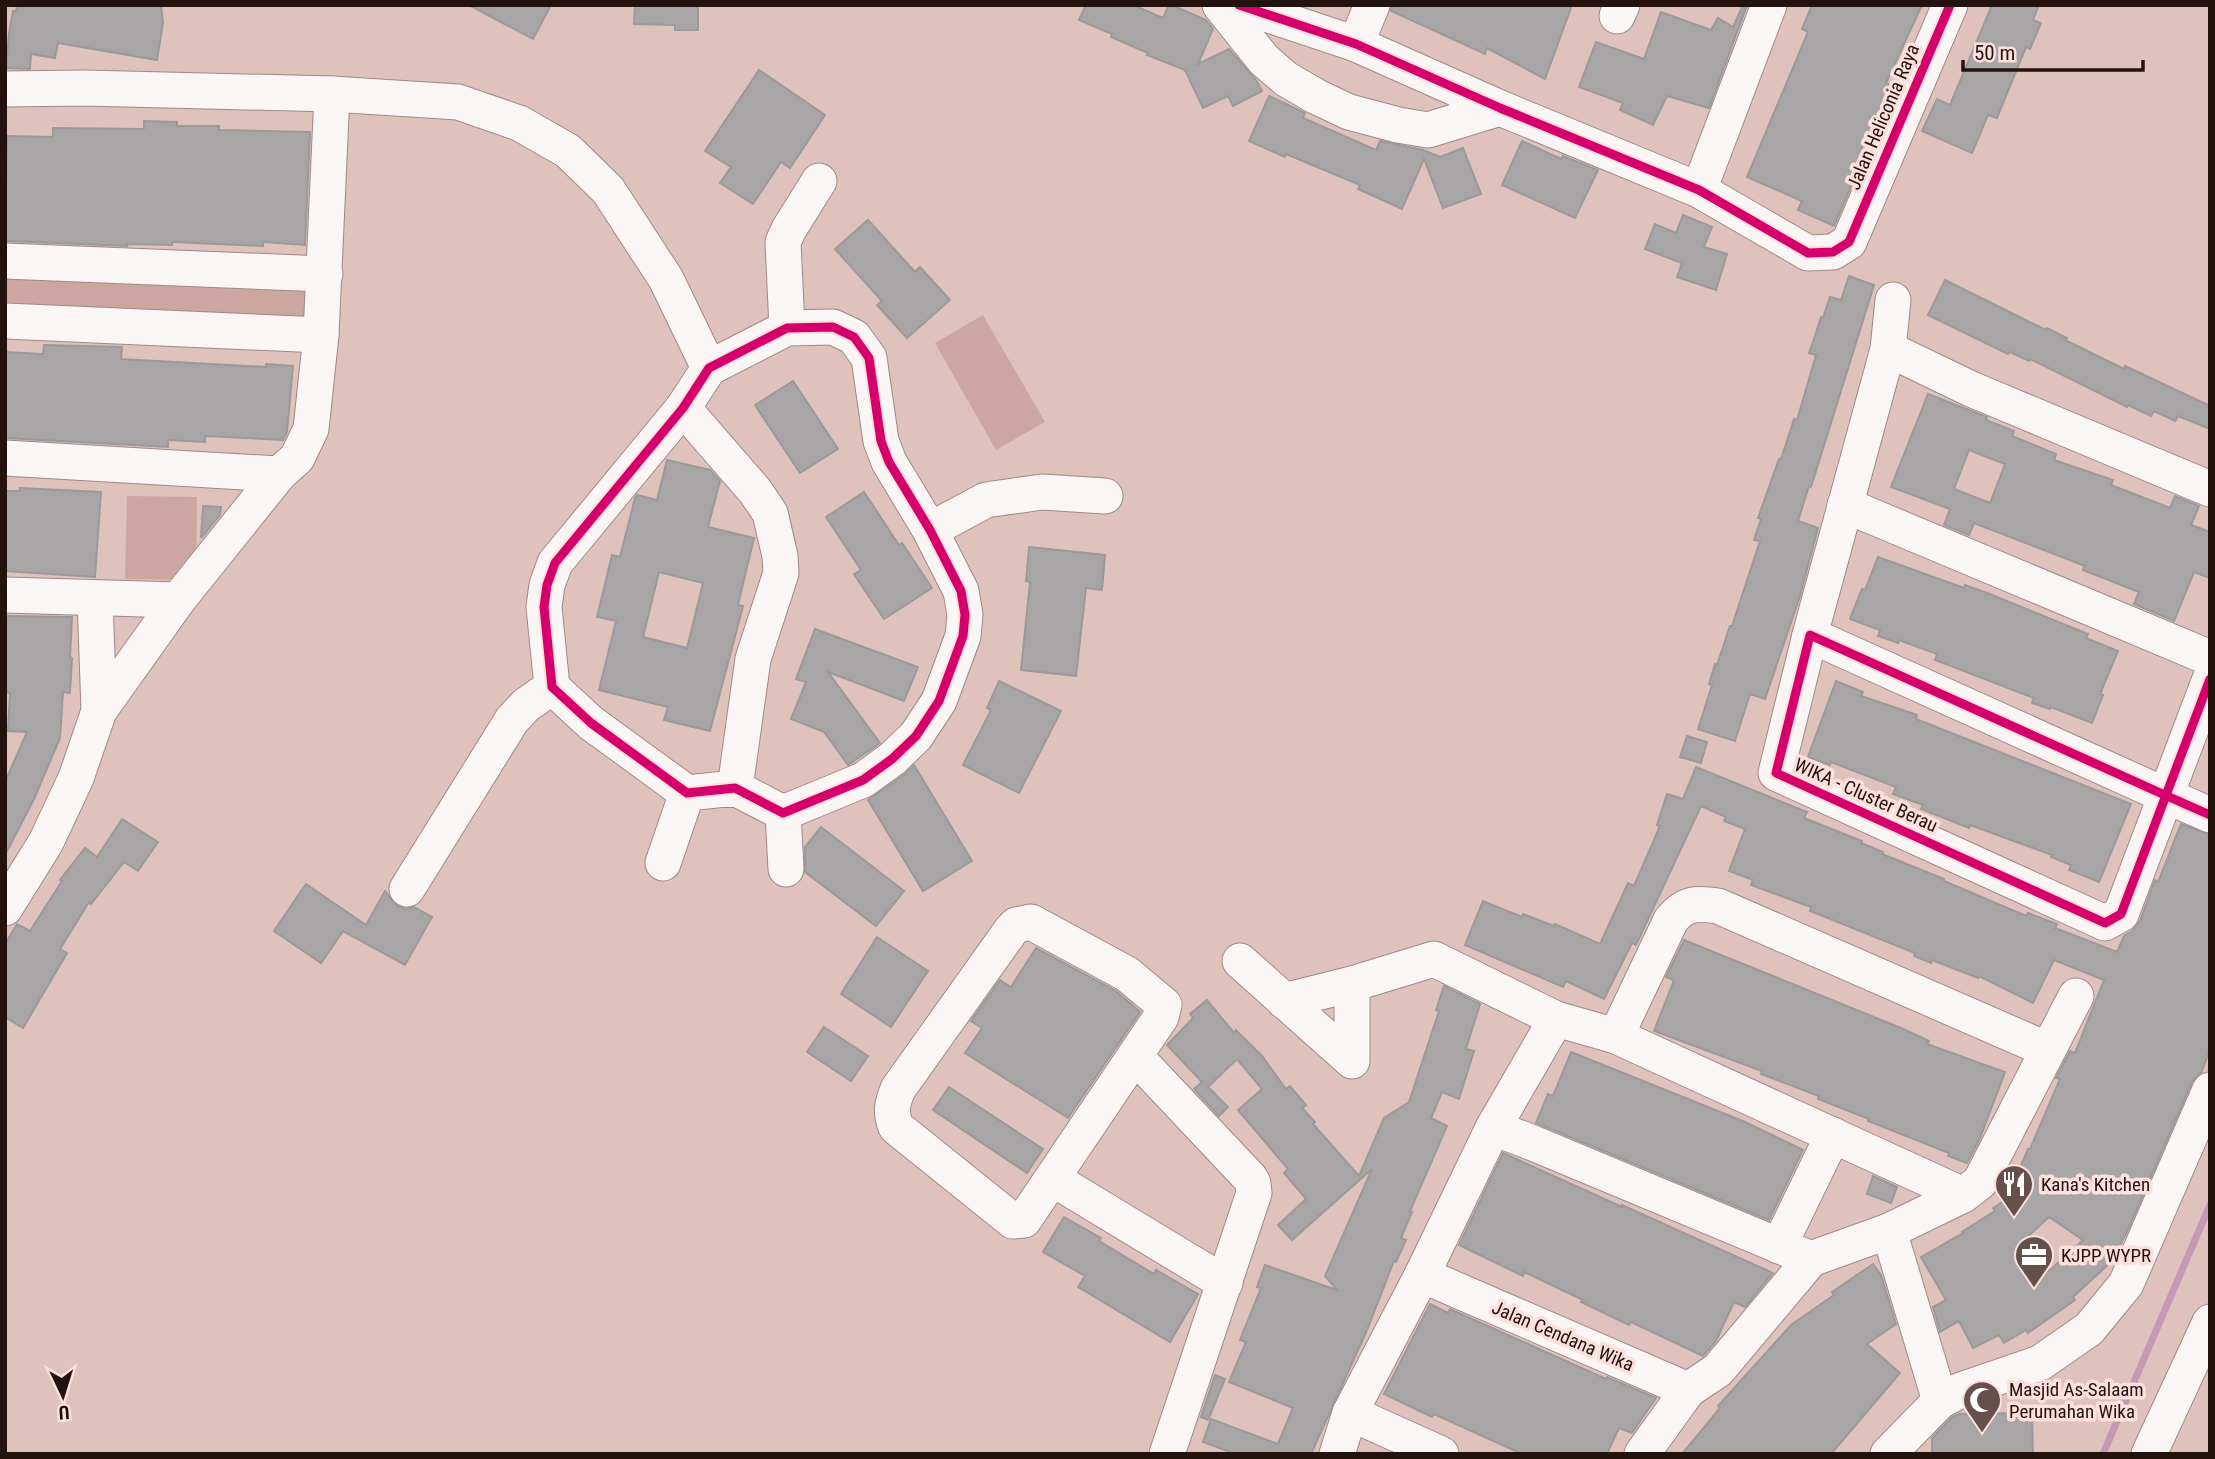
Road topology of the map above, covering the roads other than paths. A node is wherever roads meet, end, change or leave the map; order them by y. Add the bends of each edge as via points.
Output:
1 (1220, 5) edge
2 (1239, 5) edge
3 (1372, 5) edge
4 (1769, 5) edge
5 (1950, 5) edge
6 (1356, 44) junction
7 (5, 89) edge
8 (332, 94) junction
9 (1500, 108) junction
10 (819, 181) dead end
11 (1699, 190) junction
12 (5, 261) edge
13 (325, 274) junction
14 (1893, 300) dead end
15 (5, 321) edge
16 (787, 328) junction
17 (321, 335) junction
18 (1888, 349) junction
19 (709, 368) junction
20 (683, 408) junction
21 (5, 458) edge
22 (279, 474) junction
23 (2210, 489) edge
24 (1105, 496) dead end
25 (1845, 505) junction
26 (930, 530) junction
27 (5, 595) edge
28 (95, 599) junction
29 (178, 600) junction
30 (1810, 635) junction
31 (2210, 658) edge
32 (2210, 679) edge
33 (552, 687) junction
34 (99, 711) junction
35 (735, 788) junction
36 (687, 793) junction
37 (2167, 796) junction
38 (783, 813) junction
39 (2210, 815) edge
40 (663, 863) dead end
41 (786, 869) dead end
42 (407, 889) dead end
43 (5, 908) edge
44 (1240, 961) dead end
45 (1352, 984) junction
46 (2076, 996) dead end
47 (1284, 1001) junction
48 (1556, 1019) junction
49 (1616, 1036) junction
50 (2048, 1050) junction
51 (1135, 1056) junction
52 (2210, 1090) edge
53 (1493, 1128) junction
54 (1832, 1135) junction
55 (1053, 1179) junction
56 (1963, 1195) junction
57 (1889, 1231) junction
58 (1779, 1246) junction
59 (1811, 1259) junction
60 (1422, 1275) junction
61 (1225, 1283) junction
62 (2210, 1322) edge
63 (1688, 1390) junction
64 (1940, 1401) junction
65 (1350, 1413) junction
66 (1167, 1454) edge
67 (1336, 1454) edge
68 (1441, 1454) edge
69 (1643, 1454) edge
70 (1888, 1454) edge
71 (2148, 1454) edge

1 - 9 street via 1264,60 1286,79 1349,112 1428,130
2 - 6 street
3 - 6 street
4 - 11 street
5 - 11 street, Jalan Heliconia Raya via 1849,242 1833,252 1808,253
6 - 9 street
7 - 8 street
8 - 13 street
8 - 19 street via 458,102 519,123 568,151 608,190 666,279
9 - 11 street
10 - 16 street via 783,242
12 - 13 street
13 - 17 street
14 - 18 street, WIKA - Cluster Berau
15 - 17 street
16 - 19 street
16 - 26 street via 833,327 854,337 869,358 881,441
17 - 22 street via 311,429 297,458
18 - 23 street via 1971,389
18 - 25 street, WIKA - Cluster Berau
19 - 20 street
20 - 33 street via 555,563 544,607
20 - 35 street via 770,513 780,556 781,573 753,659
21 - 22 street
22 - 29 street
24 - 26 street via 1042,492 986,500
25 - 30 street, WIKA - Cluster Berau
25 - 31 street
26 - 38 street via 961,592 965,615 963,636 939,701 916,736 863,780
27 - 28 street
28 - 29 street
28 - 34 street
29 - 34 street
30 - 37 street
30 - 37 street, WIKA - Cluster Berau via 1776,773 2105,923 2121,914
32 - 37 street, WIKA - Cluster Berau
33 - 36 street via 591,723
33 - 42 street via 512,720
34 - 43 street via 47,842
35 - 36 street
35 - 38 street
36 - 40 street
37 - 39 street
38 - 41 street
44 - 47 street
45 - 47 street
45 - 47 street via 1352,1061
45 - 48 street via 1434,959
46 - 50 street
48 - 49 street
48 - 53 street
49 - 50 street via 1671,920 1680,909 1697,904 1718,906
49 - 54 street
50 - 56 street via 1980,1182
51 - 55 street
51 - 55 street via 1164,1005 1127,974 1031,922 1012,929 898,1088 891,1113 896,1127 1013,1220 1024,1220
51 - 61 street via 1253,1183 1254,1193
52 - 64 street via 2126,1284 2089,1329 2040,1363
53 - 58 street
53 - 60 street
54 - 56 street
54 - 58 street
55 - 61 street
56 - 57 street
57 - 59 street
57 - 64 street
58 - 59 street
59 - 63 street via 1718,1370
60 - 63 street, Jalan Cendana Wika
60 - 65 street
61 - 66 street
62 - 71 street
63 - 69 street
64 - 70 street
65 - 67 street
65 - 68 street

